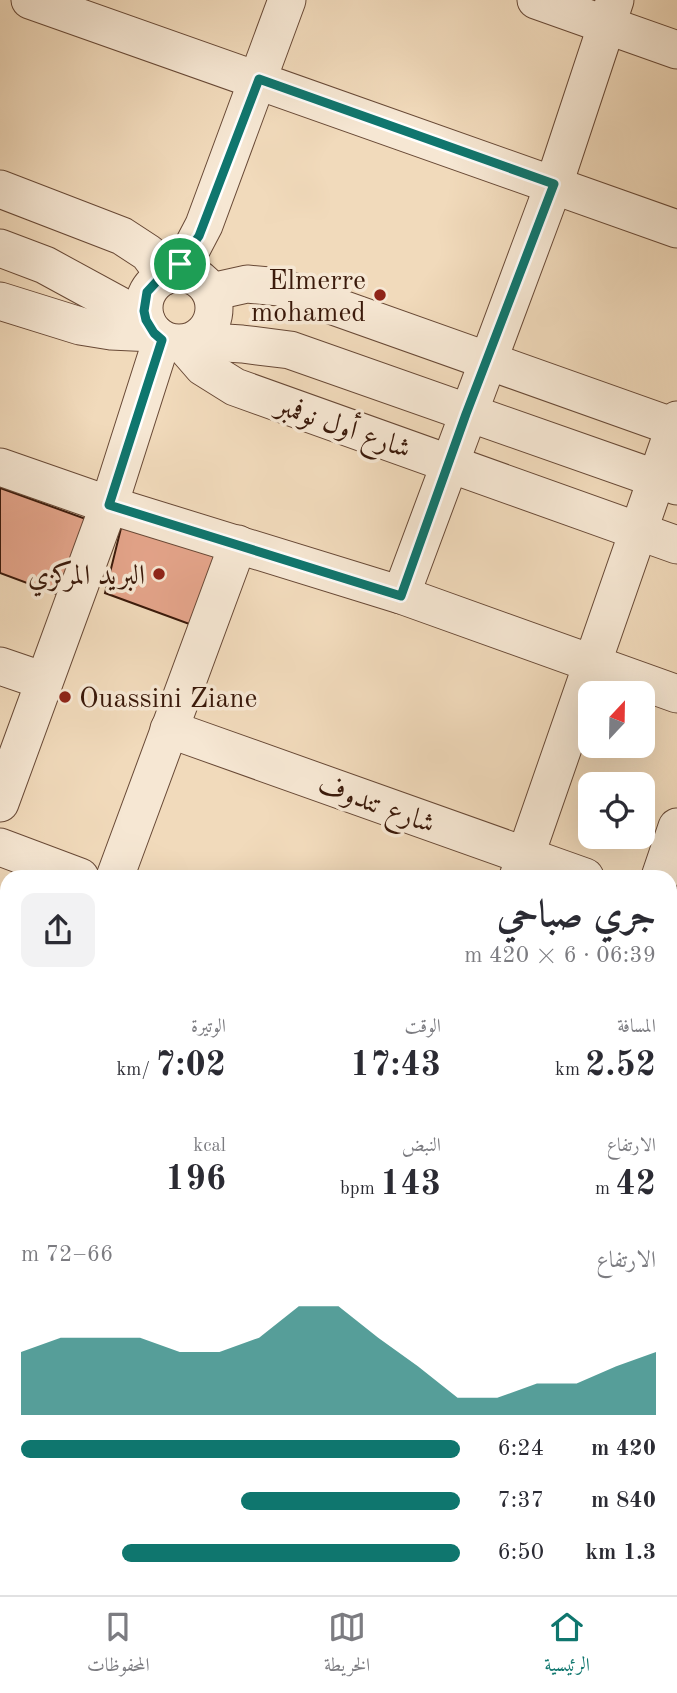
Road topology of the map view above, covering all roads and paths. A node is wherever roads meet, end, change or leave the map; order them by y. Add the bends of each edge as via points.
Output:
1 (30, 0) edge
2 (287, 0) edge
3 (536, 0) edge
4 (611, 12) edge
5 (677, 50) edge
6 (259, 79) junction
7 (554, 184) junction
8 (0, 189) edge
9 (204, 225) junction
10 (677, 229) edge
11 (0, 248) edge
12 (45, 265) junction
13 (166, 276) junction
14 (210, 292) junction
15 (0, 301) edge
16 (167, 336) junction
17 (290, 351) junction
18 (488, 361) junction
19 (466, 414) junction
20 (676, 425) edge
21 (450, 463) junction
22 (0, 467) edge
23 (667, 483) edge
24 (109, 505) junction
25 (640, 532) junction
26 (238, 544) junction
27 (677, 545) edge
28 (401, 596) junction
29 (592, 663) junction
30 (0, 666) edge
31 (44, 681) junction
32 (677, 694) edge
33 (169, 729) junction
34 (0, 803) edge
35 (677, 827) edge
36 (0, 847) edge
37 (521, 866) edge
38 (61, 870) edge
39 (118, 870) edge
40 (544, 870) edge
41 (662, 870) edge

1 - 6 street
2 - 6 street
3 - 4 street
4 - 5 street
4 - 7 street
6 - 7 street
6 - 9 street
7 - 10 street
7 - 18 street
8 - 13 street via 122,236 148,253
9 - 13 street via 193,246
9 - 14 street
11 - 12 street, شارع أول نوفمبر
12 - 13 street, شارع أول نوفمبر via 102,274
12 - 16 street, شارع أول نوفمبر
13 - 14 street via 192,275
13 - 16 street via 147,292 144,311
14 - 16 street via 214,318 209,327
14 - 17 street, شارع أول نوفمبر
14 - 18 street via 247,284 280,287
15 - 16 street, شارع أول نوفمبر via 80,326
16 - 17 street, شارع أول نوفمبر
16 - 21 street, شارع أول نوفمبر via 223,382
16 - 24 street
17 - 19 street, شارع أول نوفمبر
18 - 19 street
18 - 20 street
19 - 21 street
19 - 23 street, شارع أول نوفمبر
20 - 23 street
21 - 25 street, شارع أول نوفمبر
21 - 28 street
22 - 24 street
23 - 25 street
24 - 26 street
24 - 31 street
25 - 27 street, شارع أول نوفمبر
25 - 29 street
26 - 28 street
26 - 33 street
28 - 29 street
29 - 32 street
29 - 37 street
30 - 31 street
31 - 34 street
33 - 37 street, شارع تندوف
33 - 39 street
35 - 41 street
36 - 38 street
37 - 40 street, شارع تندوف

